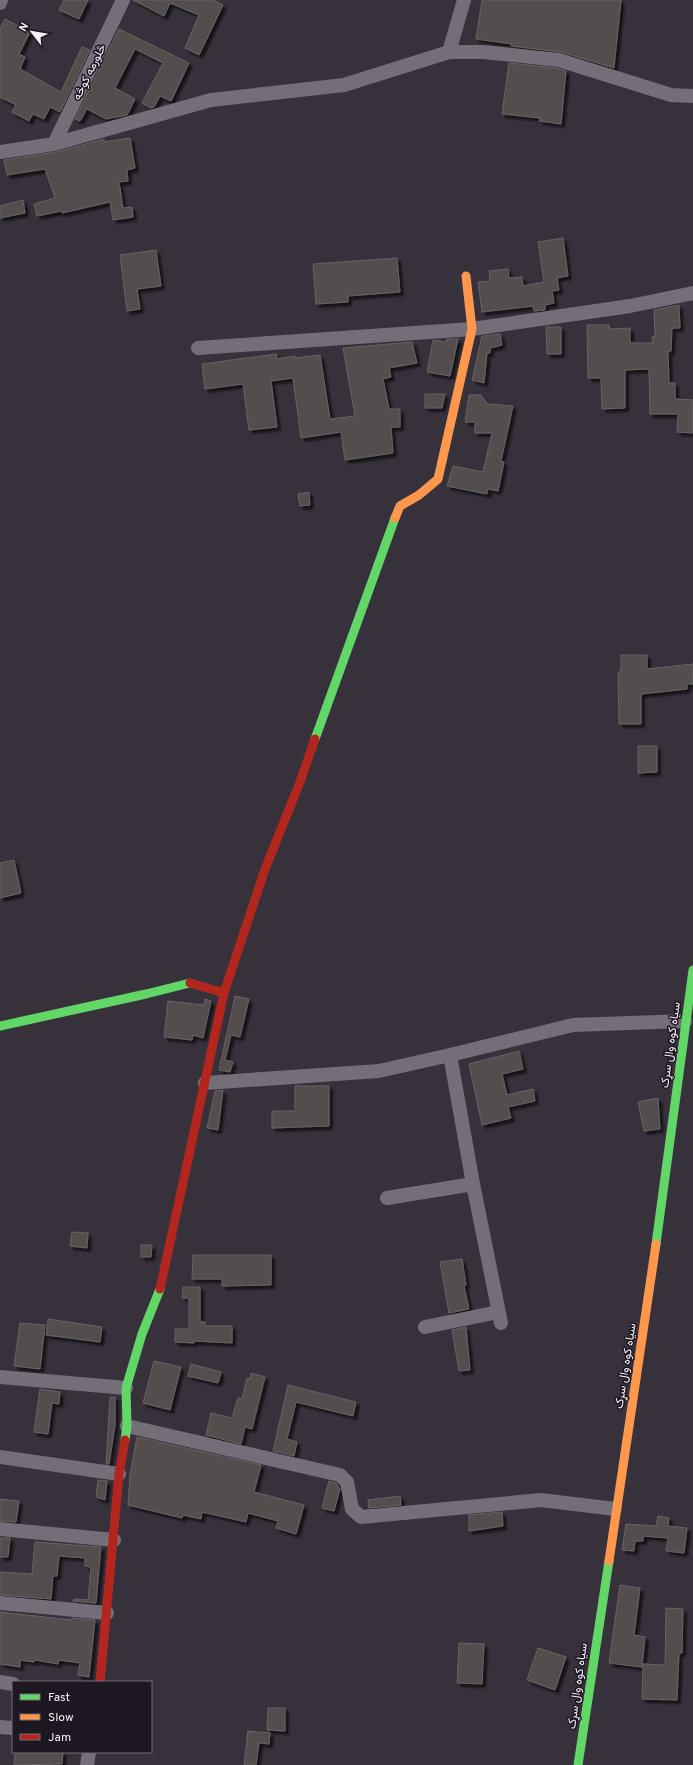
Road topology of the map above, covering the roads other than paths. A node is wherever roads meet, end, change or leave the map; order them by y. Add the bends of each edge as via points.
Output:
1 (1, 0) edge
2 (123, 0) edge
3 (464, 0) edge
4 (0, 3) edge
5 (449, 52) junction
6 (693, 96) edge
7 (54, 144) junction
8 (0, 152) edge
9 (466, 276) dead end
10 (693, 293) edge
11 (472, 328) junction
12 (198, 348) dead end
13 (693, 970) edge
14 (224, 993) junction
15 (685, 1021) junction
16 (0, 1026) edge
17 (450, 1056) junction
18 (205, 1083) junction
19 (473, 1184) junction
20 (387, 1198) dead end
21 (424, 1327) dead end
22 (0, 1377) edge
23 (126, 1388) junction
24 (127, 1426) junction
25 (0, 1457) edge
26 (119, 1474) junction
27 (615, 1509) junction
28 (0, 1529) edge
29 (114, 1540) junction
30 (0, 1603) edge
31 (107, 1613) junction
32 (100, 1681) edge
33 (0, 1682) edge
34 (12, 1684) edge
35 (0, 1727) edge
36 (12, 1728) edge
37 (89, 1753) edge
38 (87, 1765) edge
39 (578, 1765) edge

1 - 4 street
2 - 7 street, څلورمه کوڅه
3 - 5 street
5 - 6 street via 484,52 558,60 671,95
5 - 7 street via 344,85 211,100
7 - 8 street
9 - 11 street
10 - 11 street via 630,306
11 - 12 street
11 - 14 street via 438,479 419,495 400,506 397,512 300,782 264,869
13 - 15 street, سیاه کوه وال سړک
14 - 16 street via 188,982 146,994
14 - 18 street
15 - 17 street via 573,1025
15 - 27 street, سیاه کوه وال سړک via 660,1216
17 - 18 street via 379,1072
17 - 19 street
18 - 23 street via 162,1285 142,1334
19 - 20 street
19 - 21 street via 499,1317
22 - 23 street
23 - 24 street
24 - 26 street
24 - 27 street via 340,1475 348,1482 352,1509 361,1516 541,1500
25 - 26 street
26 - 29 street
27 - 39 street, سیاه کوه وال سړک
28 - 29 street
29 - 31 street
30 - 31 street
31 - 32 street
33 - 34 street
35 - 36 street
37 - 38 street

